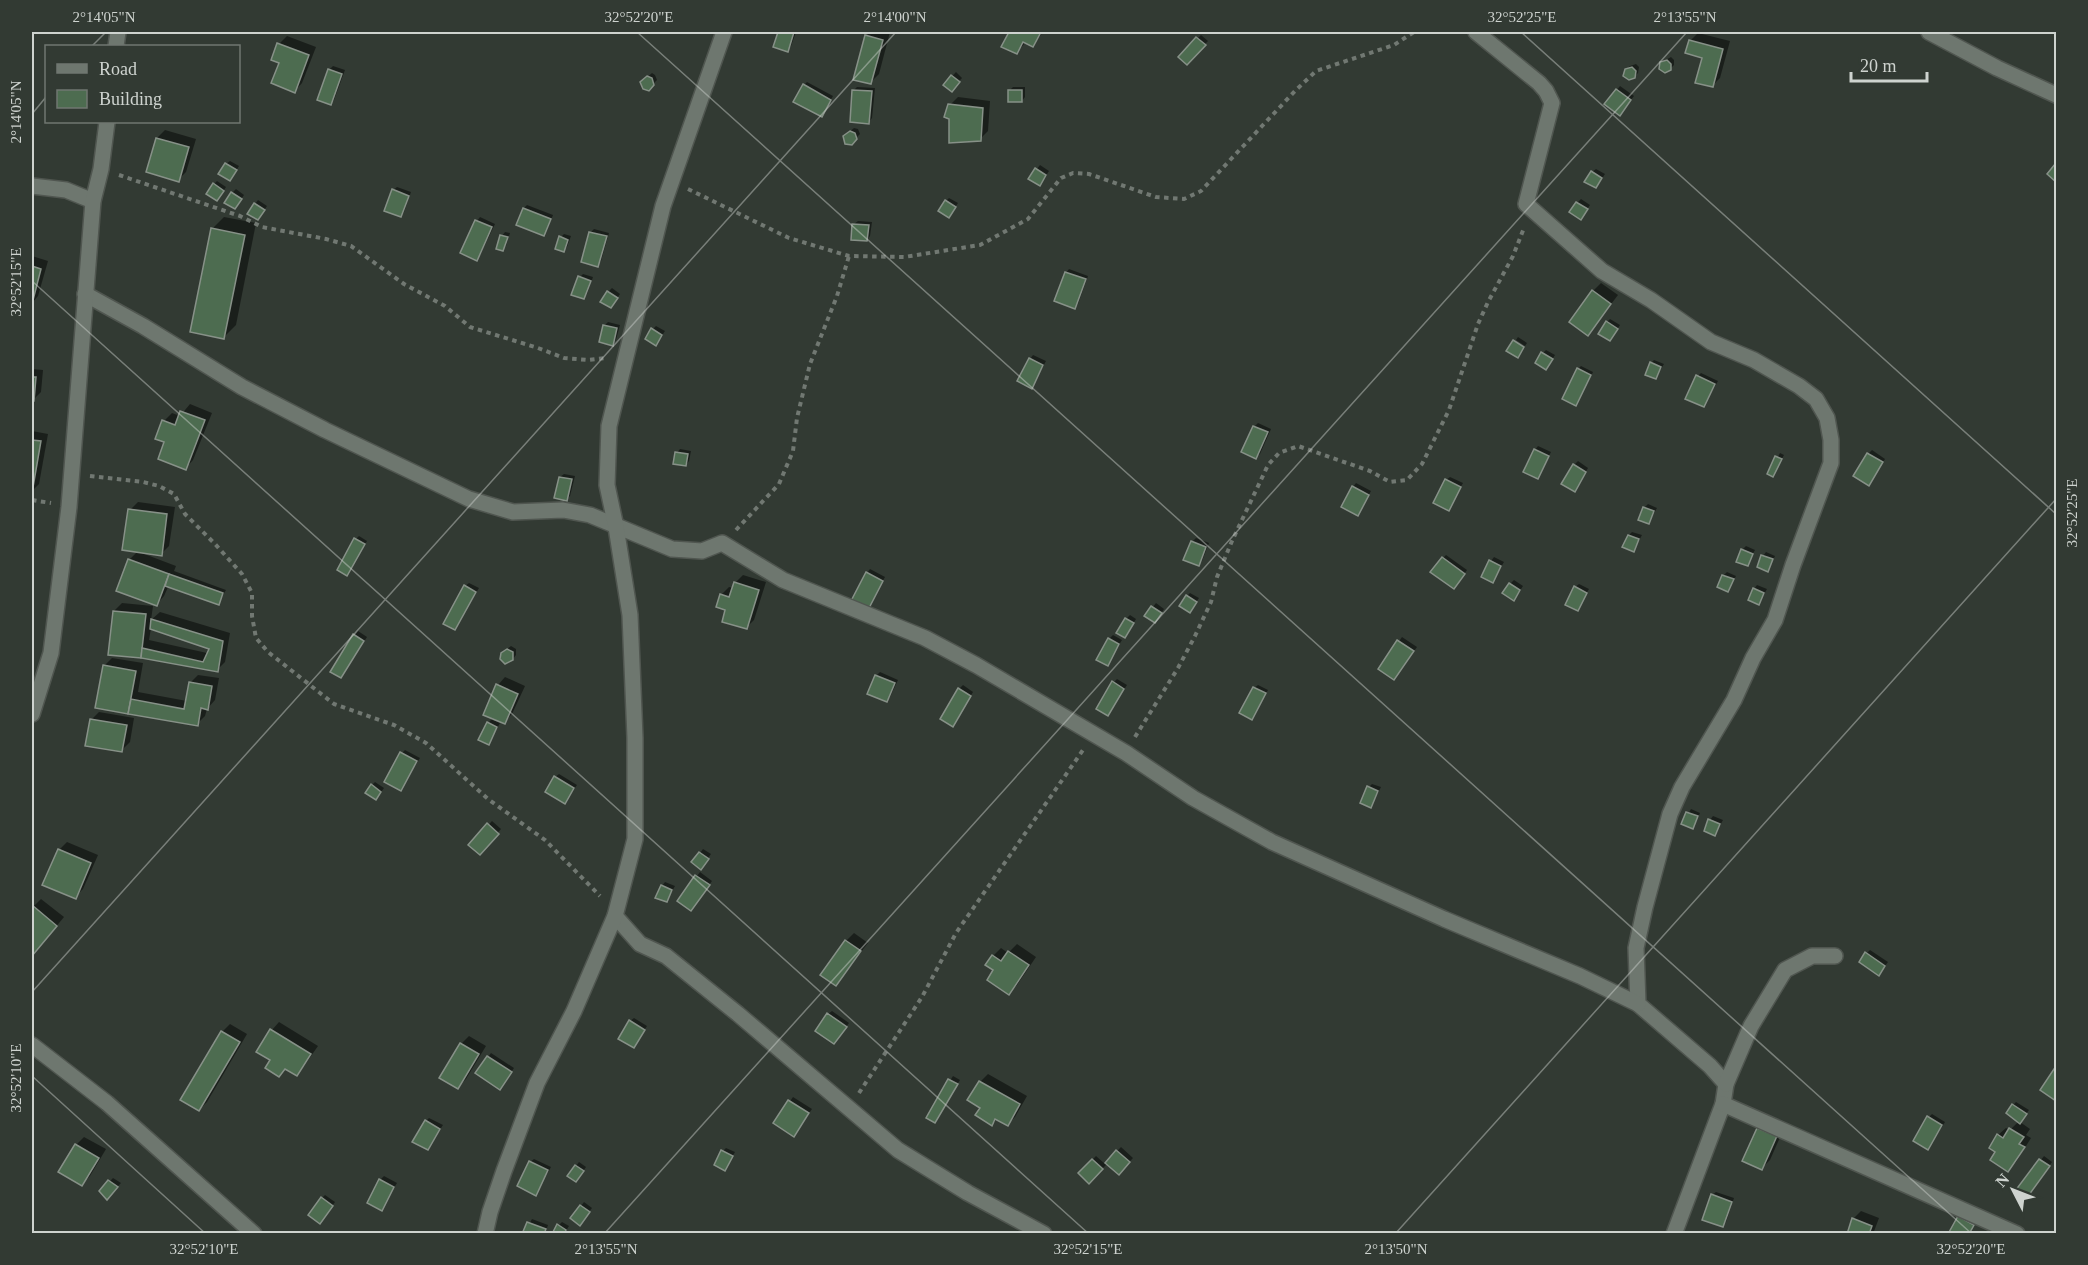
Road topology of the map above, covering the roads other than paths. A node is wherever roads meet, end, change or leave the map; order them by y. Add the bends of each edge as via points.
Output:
1 (724, 32) edge
2 (1476, 32) edge
3 (1929, 32) edge
4 (2056, 95) edge
5 (107, 123) edge
6 (32, 186) edge
7 (93, 201) junction
8 (85, 294) junction
9 (616, 527) junction
10 (32, 714) edge
11 (615, 916) junction
12 (1835, 956) dead end
13 (1638, 1004) junction
14 (32, 1045) edge
15 (1726, 1084) junction
16 (1722, 1104) junction
17 (254, 1233) edge
18 (485, 1233) edge
19 (1044, 1233) edge
20 (1674, 1233) edge
21 (2017, 1233) edge

1 - 9 street via 663,206 609,426 607,485
2 - 13 street via 1539,83 1552,104 1526,204 1602,271 1711,342 1755,360 1816,399 1827,418 1831,440 1831,463 1775,620 1670,814 1636,948
3 - 4 street
5 - 7 street
6 - 7 street via 66,190
7 - 8 street
8 - 9 street via 243,387 469,499 513,513 563,510 590,515
8 - 10 street via 72,474 51,652
9 - 11 street via 630,615 635,839
9 - 13 street via 672,549 702,551 722,543 783,580 925,638 965,659 1272,842
11 - 18 street via 574,1011 537,1083
11 - 19 street via 640,944 666,956 898,1150
12 - 15 street via 1812,956 1785,970 1751,1026
13 - 15 street
14 - 17 street via 107,1103
15 - 16 street
16 - 20 street
16 - 21 street

